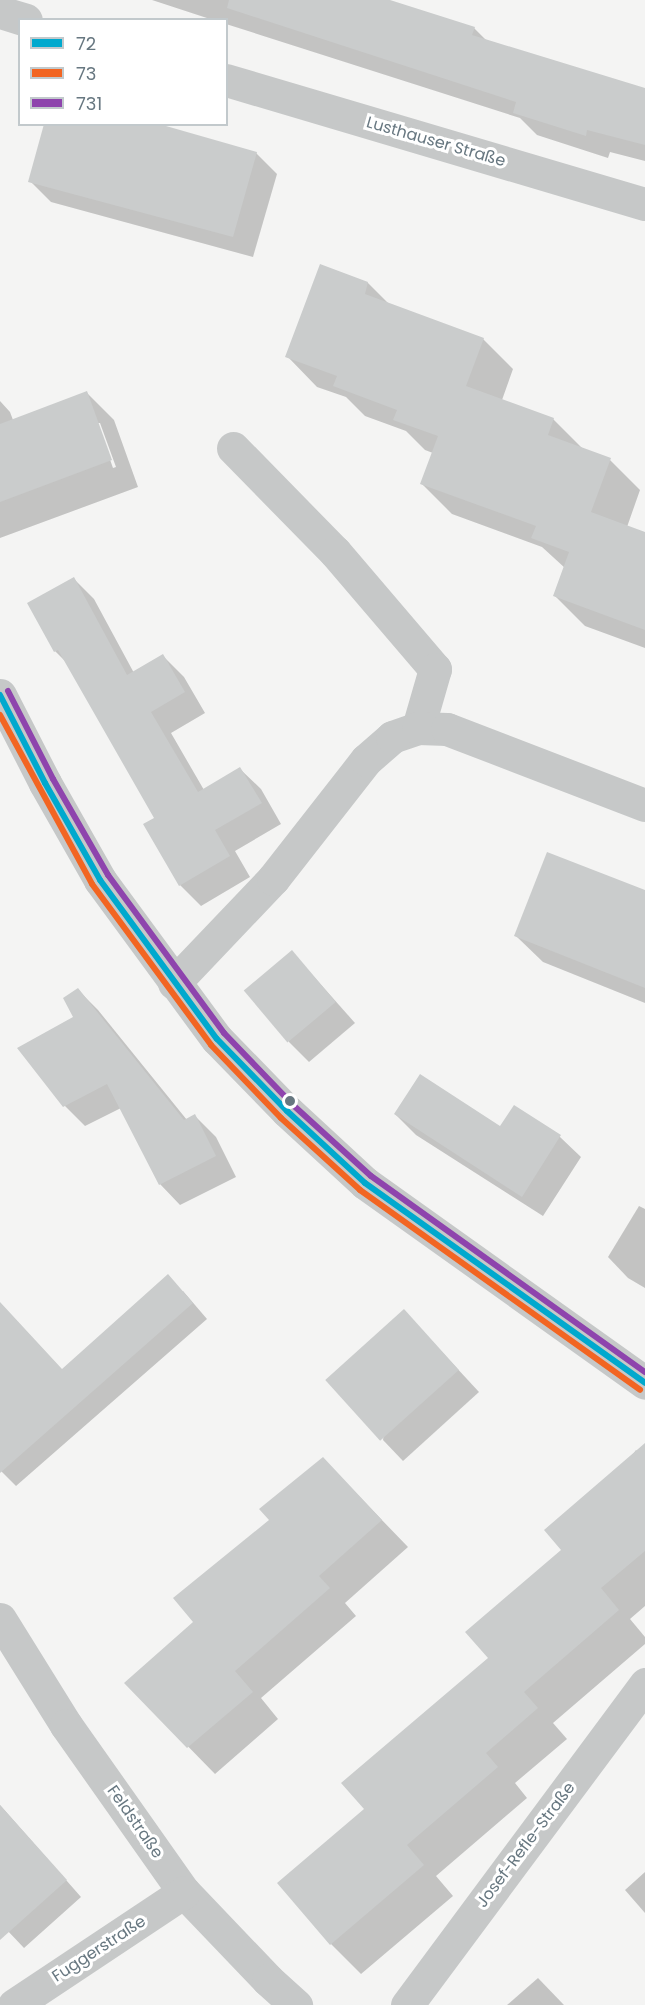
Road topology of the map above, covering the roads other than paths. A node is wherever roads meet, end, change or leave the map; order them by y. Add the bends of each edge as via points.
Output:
1 (0, 12) edge
2 (20, 18) edge
3 (228, 81) edge
4 (645, 204) edge
5 (233, 448) dead end
6 (0, 695) edge
7 (418, 728) junction
8 (645, 805) edge
9 (174, 983) junction
10 (645, 1383) edge
11 (0, 1619) edge
12 (645, 1684) edge
13 (184, 1892) junction
14 (14, 2005) edge
15 (296, 2005) edge
16 (407, 2005) edge

1 - 2 street
3 - 4 street, Lusthauser Straße
5 - 7 street via 335,552 435,669
6 - 9 street via 100,880
7 - 8 street via 447,729
7 - 9 street via 392,736 366,760 273,879
9 - 10 street via 217,1039 365,1183
11 - 13 street, Feldstraße via 66,1725
12 - 16 street, Josef-Refle-Straße
13 - 14 street, Fuggerstraße
13 - 15 street, Feldstraße

